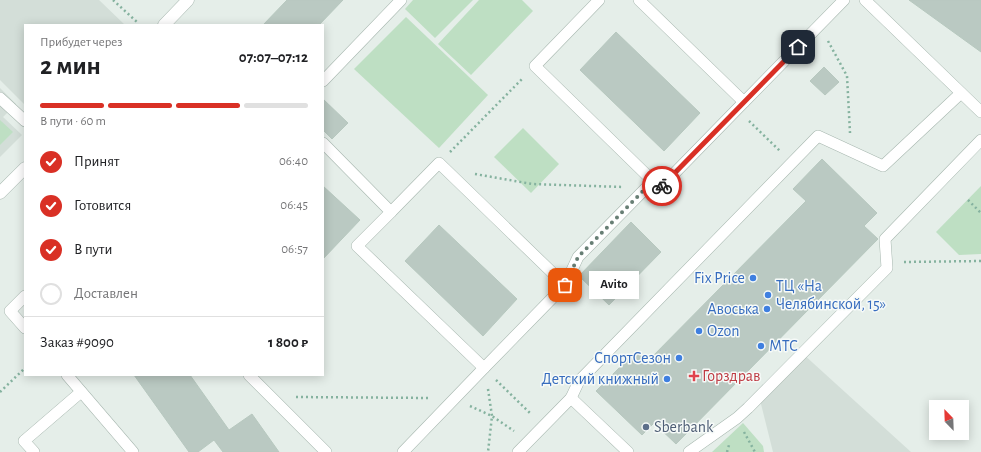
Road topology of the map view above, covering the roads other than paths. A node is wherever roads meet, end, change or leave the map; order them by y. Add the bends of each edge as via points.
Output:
1 (188, 0) edge
2 (401, 0) edge
3 (599, 0) edge
4 (639, 0) edge
5 (844, 0) edge
6 (865, 0) edge
7 (165, 24) edge
8 (324, 80) edge
9 (961, 93) junction
10 (0, 98) edge
11 (741, 106) junction
12 (981, 112) edge
13 (24, 121) edge
14 (981, 140) edge
15 (324, 145) edge
16 (24, 169) edge
17 (660, 188) junction
18 (0, 193) edge
19 (391, 212) junction
20 (565, 285) junction
21 (24, 297) edge
22 (24, 327) edge
23 (484, 368) junction
24 (68, 376) edge
25 (250, 376) edge
26 (81, 392) junction
27 (571, 398) junction
28 (34, 452) edge
29 (134, 452) edge
30 (326, 452) edge
31 (403, 452) edge
32 (518, 452) edge
33 (628, 452) edge
34 (689, 452) edge

1 - 7 street
2 - 8 lane
3 - 17 lane via 535,66
4 - 11 lane
5 - 11 lane
6 - 9 lane
9 - 12 lane
9 - 27 lane via 883,166 818,136 579,381
10 - 13 lane
11 - 17 lane
14 - 34 lane via 885,239 887,268 736,418
15 - 19 lane
16 - 18 street
17 - 20 lane via 646,188 578,257
19 - 20 lane via 439,163
19 - 23 lane via 357,246
20 - 23 lane
21 - 22 lane via 10,311
23 - 31 lane
24 - 26 lane
25 - 30 lane
26 - 28 lane via 24,441
26 - 29 lane
27 - 32 lane
27 - 33 lane

